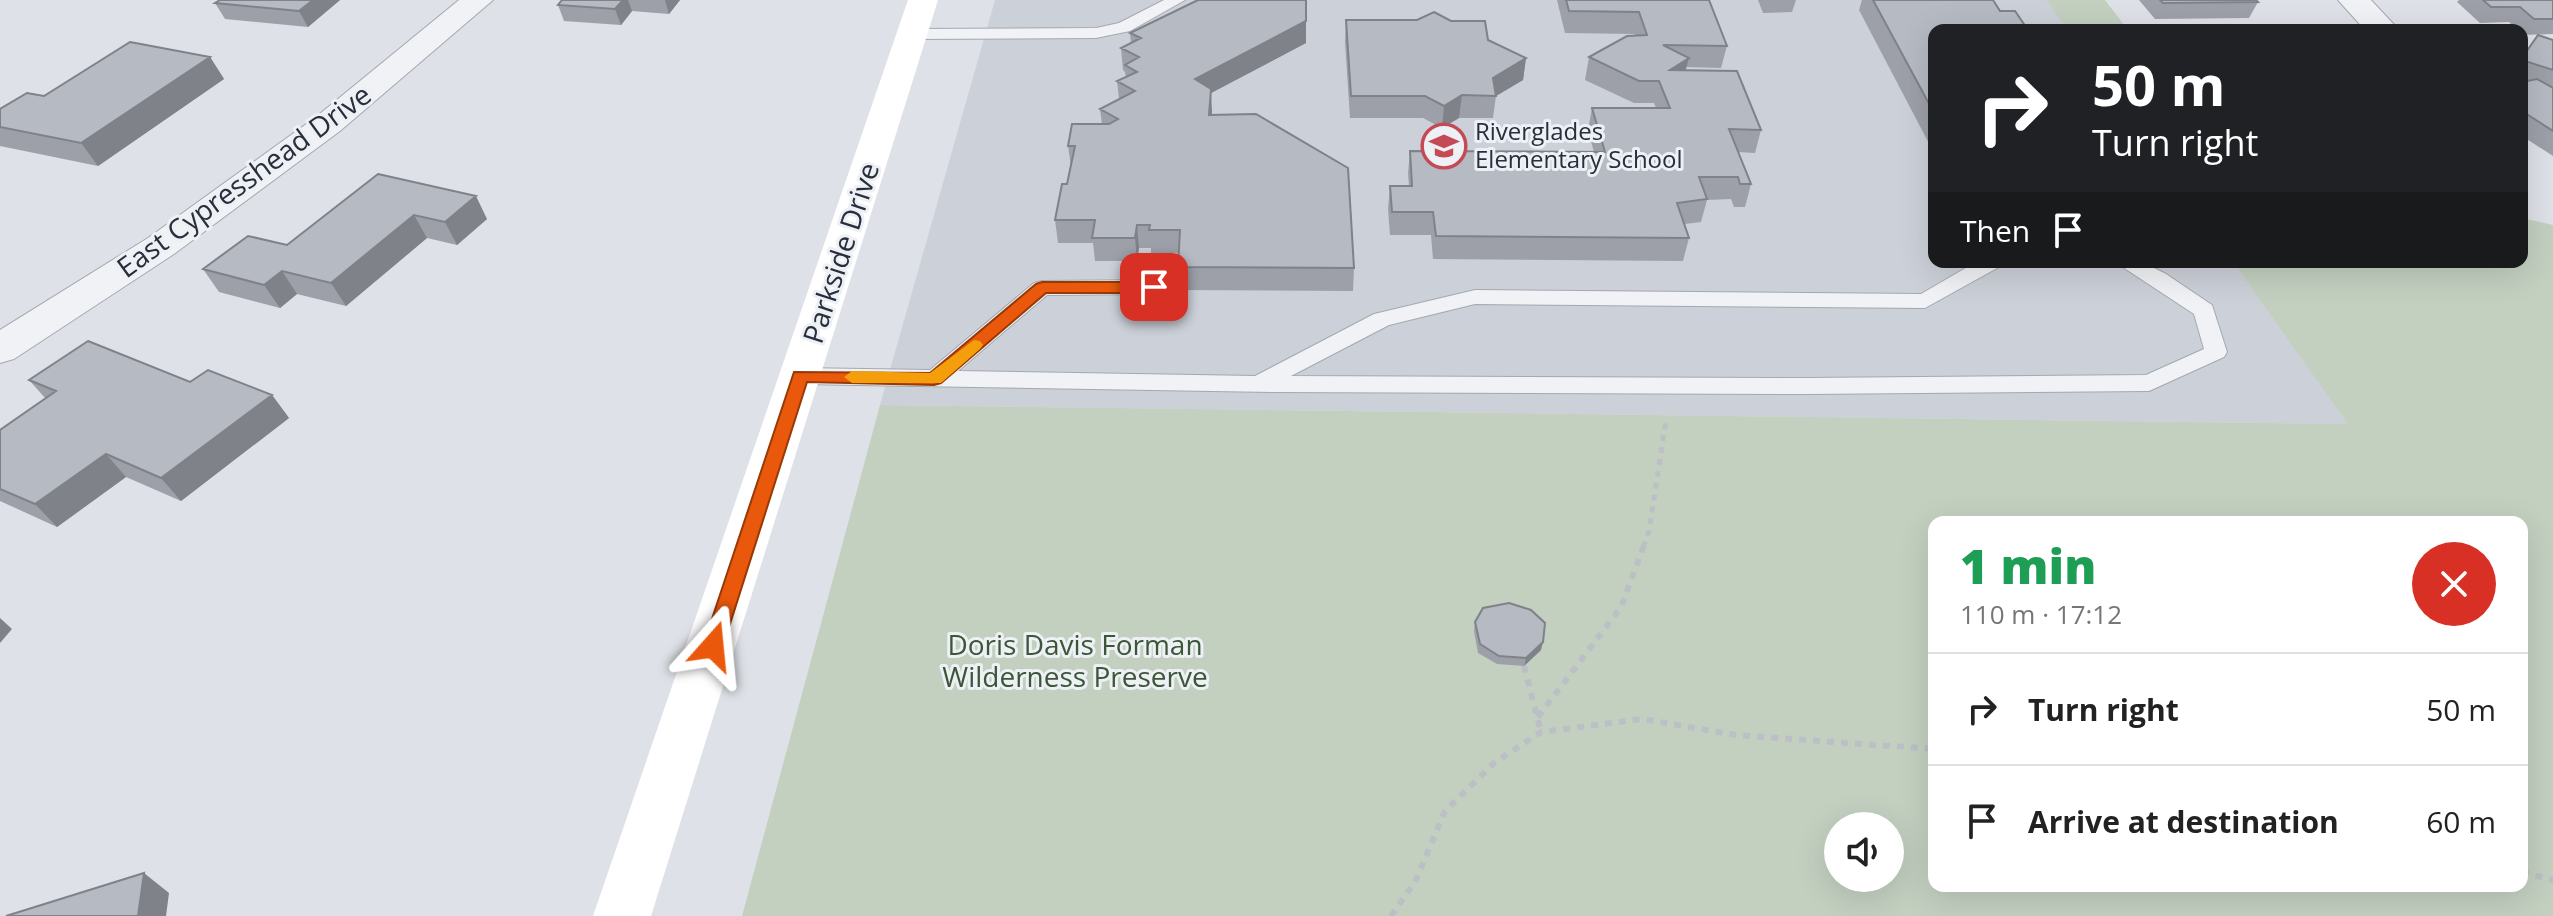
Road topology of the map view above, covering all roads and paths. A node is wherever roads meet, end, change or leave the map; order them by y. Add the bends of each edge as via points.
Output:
1 (478, 0) edge
2 (923, 0) edge
3 (1177, 0) edge
4 (2353, 0) edge
5 (2377, 24) edge
6 (912, 34) junction
7 (1982, 268) edge
8 (2137, 268) edge
9 (1154, 287) dead end
10 (0, 349) edge
11 (800, 376) junction
12 (934, 379) junction
13 (1257, 384) junction
14 (1667, 415) dead end
15 (1524, 666) edge
16 (1538, 717) junction
17 (1541, 732) junction
18 (1928, 749) edge
19 (2528, 874) edge
20 (2553, 880) edge
21 (622, 916) edge
22 (1391, 916) edge

1 - 10 street, East Cypresshead Drive via 328,124 187,227
2 - 6 street, Parkside Drive
3 - 6 lane via 1124,27 1096,33
4 - 5 street
6 - 11 street, Parkside Drive
7 - 13 lane via 1925,301 1475,297 1382,319
8 - 13 lane via 2204,310 2216,352 2149,383
9 - 12 lane via 1042,288
11 - 12 lane
11 - 21 street, Parkside Drive
12 - 13 lane
14 - 16 path via 1649,531 1621,607
15 - 16 path
16 - 17 path
17 - 18 path via 1642,719 1736,735
17 - 22 path via 1494,763 1445,811 1415,882
19 - 20 path

